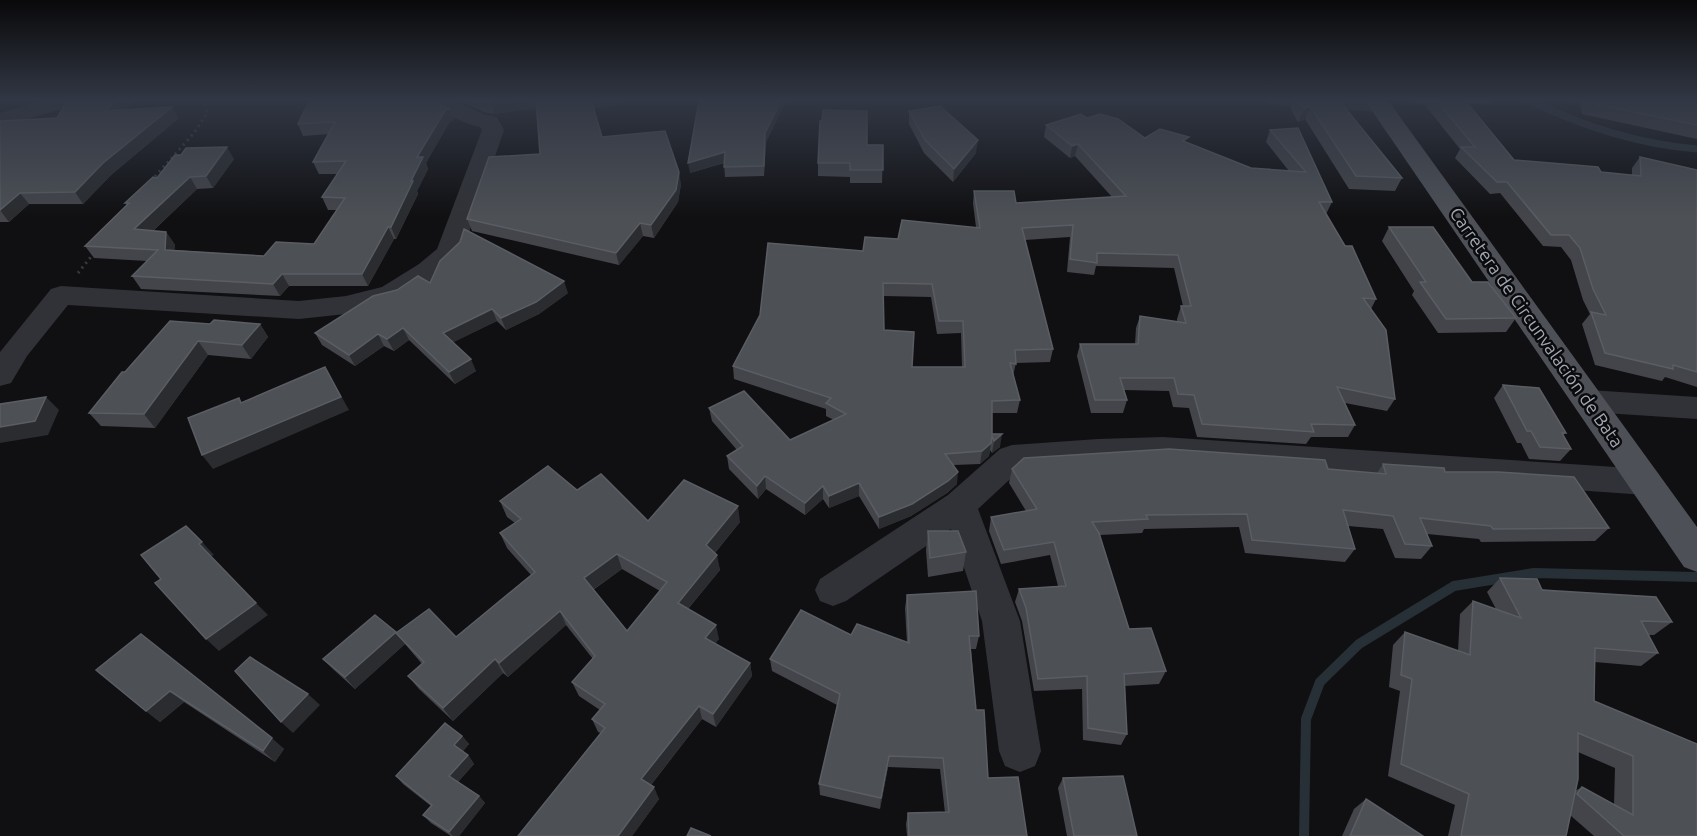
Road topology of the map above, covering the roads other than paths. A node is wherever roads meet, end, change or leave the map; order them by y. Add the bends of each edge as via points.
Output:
1 (490, 138) edge
2 (1403, 138) edge
3 (0, 375) edge
4 (1589, 400) junction
5 (1697, 408) edge
6 (1646, 482) junction
7 (960, 505) junction
8 (891, 550) dead end
9 (1696, 556) edge
10 (1020, 751) dead end

1 - 3 street via 449,253 391,294 346,305 299,310 61,295
2 - 4 main road, Carretera de Circunvalación de Bata
4 - 5 street
4 - 6 main road, Carretera de Circunvalación de Bata
6 - 7 street via 1163,449 1098,451 1012,458
6 - 9 main road, Carretera de Circunvalación de Bata
7 - 8 street via 833,590
7 - 10 street via 1001,621

